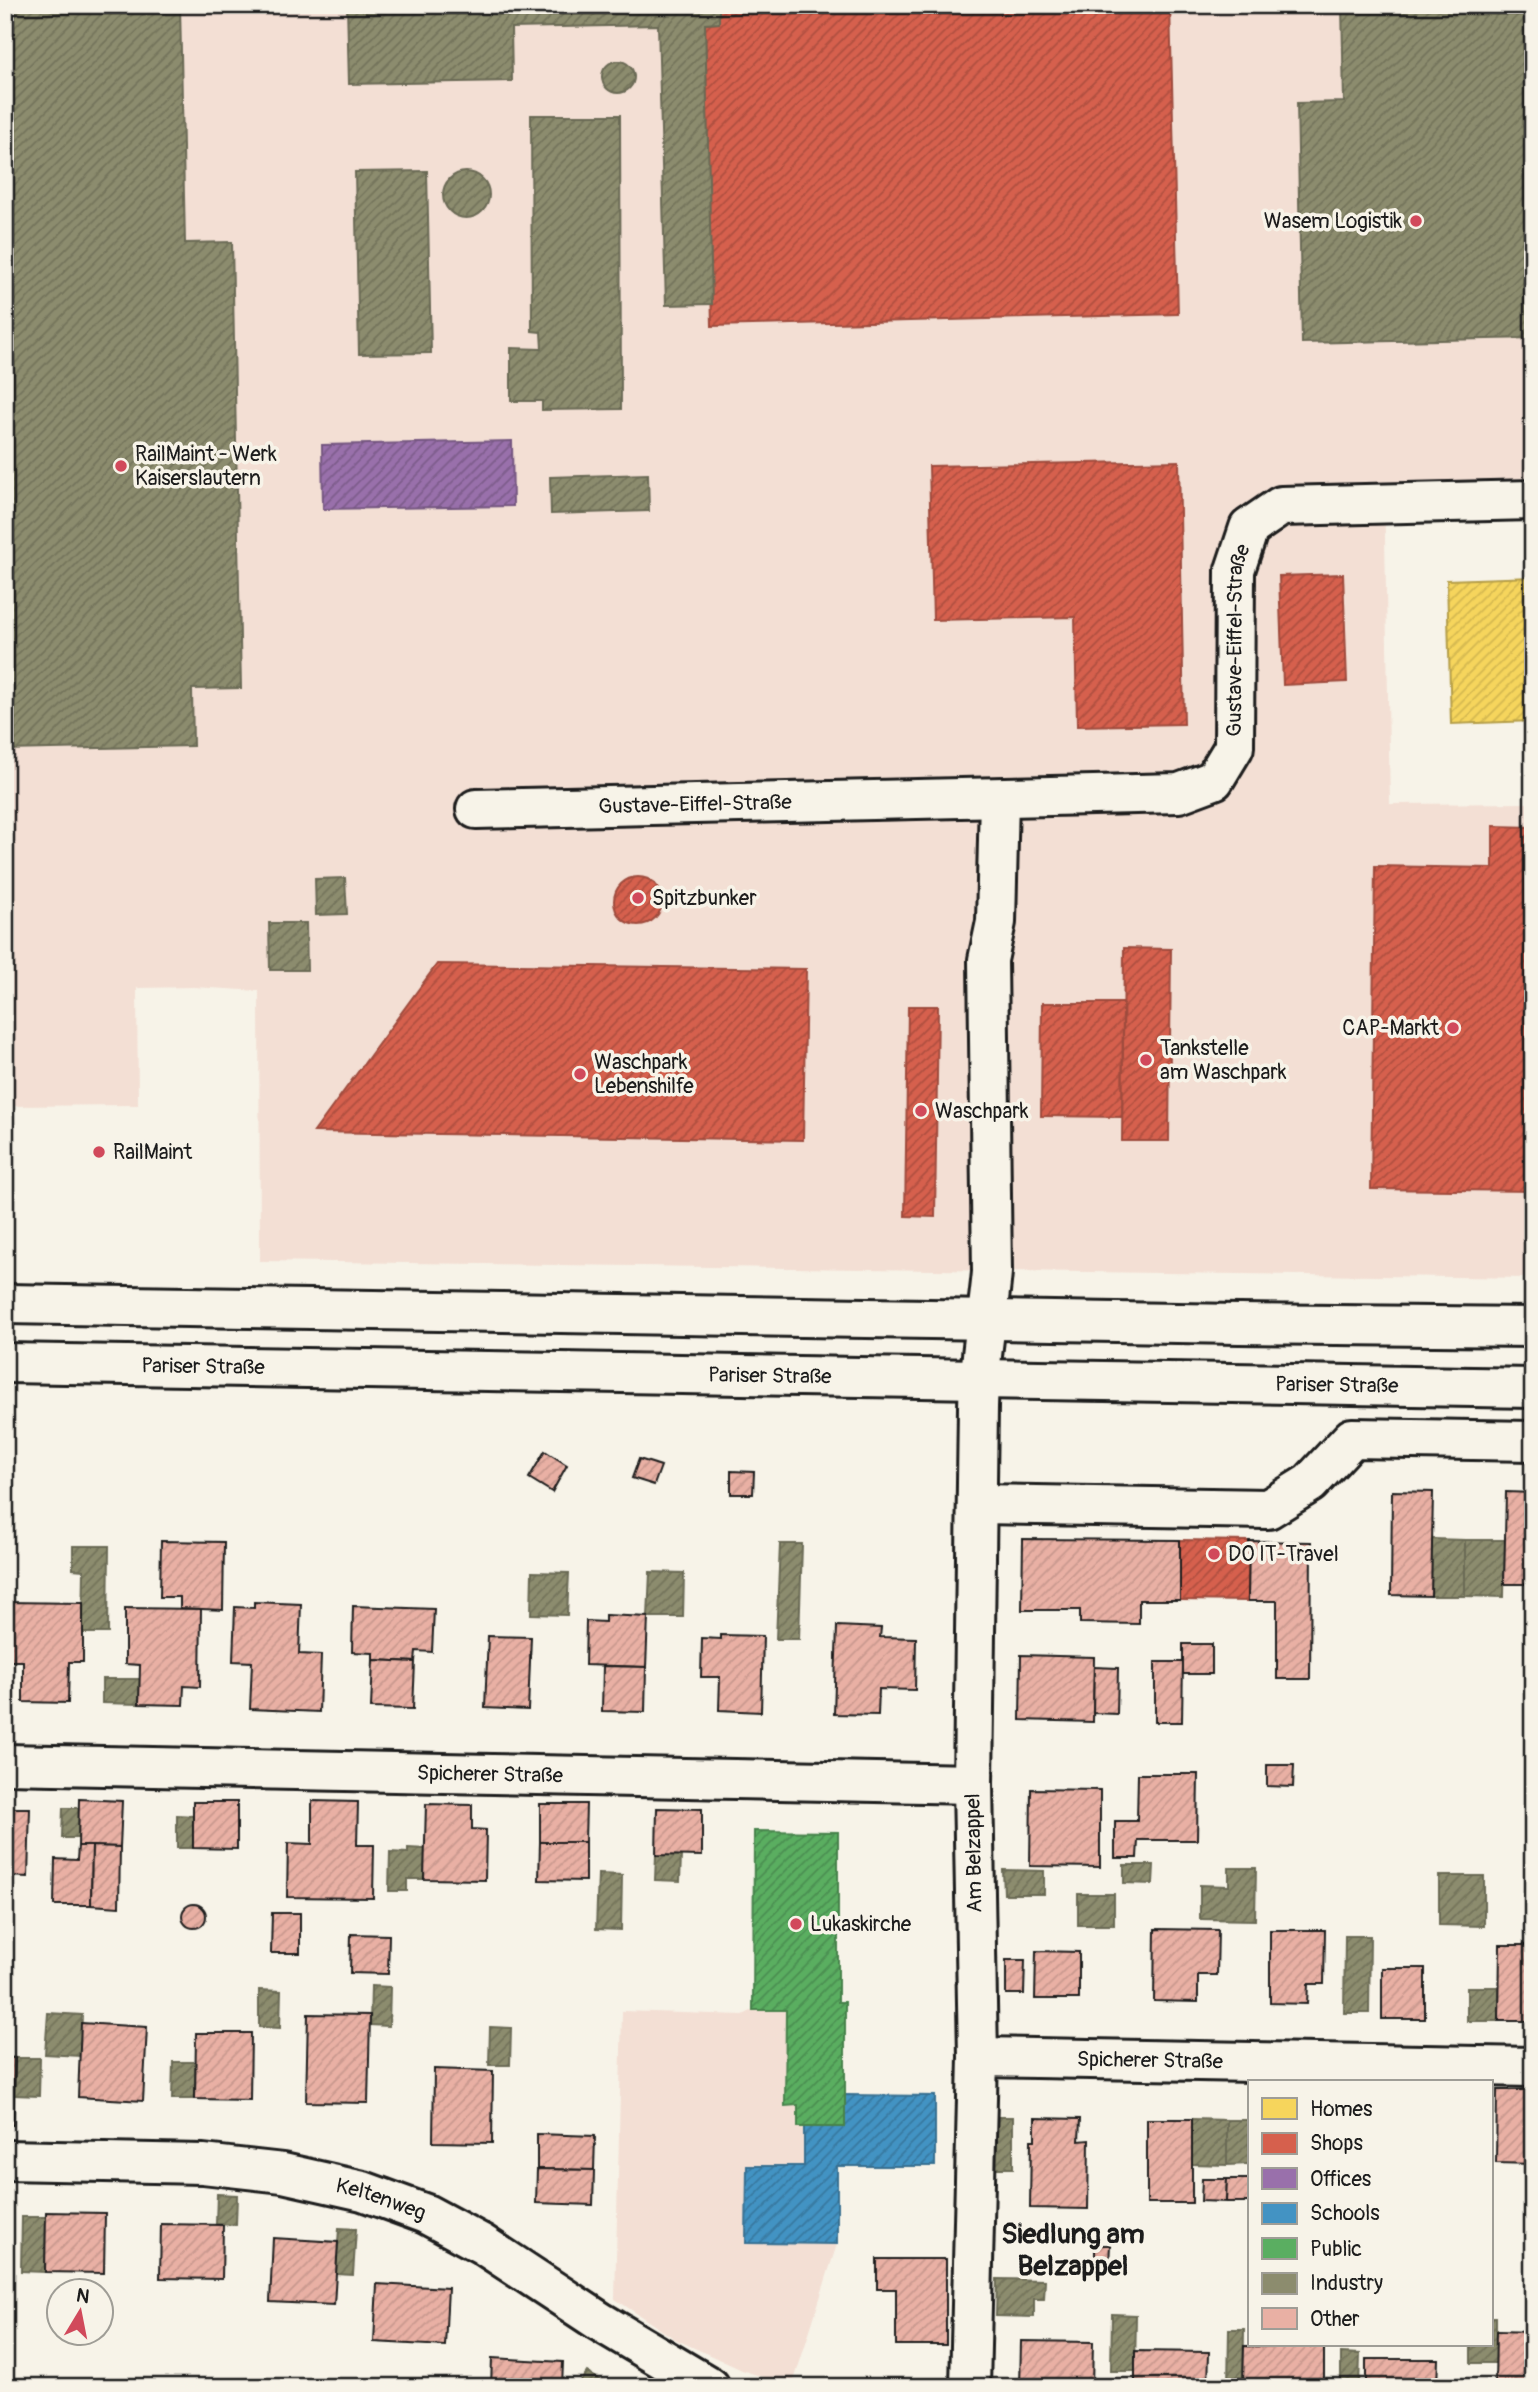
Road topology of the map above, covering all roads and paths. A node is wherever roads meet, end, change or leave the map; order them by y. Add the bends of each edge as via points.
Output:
1 (1533, 500) edge
2 (999, 798) junction
3 (476, 808) dead end
4 (5, 1304) edge
5 (988, 1319) junction
6 (1533, 1327) edge
7 (5, 1363) edge
8 (978, 1379) junction
9 (1533, 1388) edge
10 (1533, 1441) edge
11 (977, 1504) junction
12 (5, 1764) edge
13 (973, 1784) junction
14 (978, 2057) junction
15 (1533, 2067) edge
16 (5, 2160) edge
17 (710, 2387) edge
18 (970, 2387) edge

1 - 2 street, Gustave-Eiffel-Straße via 1281,506 1249,528 1235,570 1234,747 1213,780 1179,793
2 - 3 street, Gustave-Eiffel-Straße
2 - 5 street via 996,922 988,960 992,1238
4 - 5 street
5 - 6 street
5 - 8 street, Am Belzappel
7 - 8 street, Pariser Straße
8 - 9 street, Pariser Straße
8 - 11 street, Am Belzappel
10 - 11 street via 1352,1438 1310,1483 1268,1509
11 - 13 street, Am Belzappel
12 - 13 street, Spicherer Straße
13 - 14 street, Am Belzappel
14 - 15 street, Spicherer Straße
14 - 18 street, Am Belzappel
16 - 17 street, Keltenweg via 203,2164 283,2173 363,2191 426,2214 482,2244

